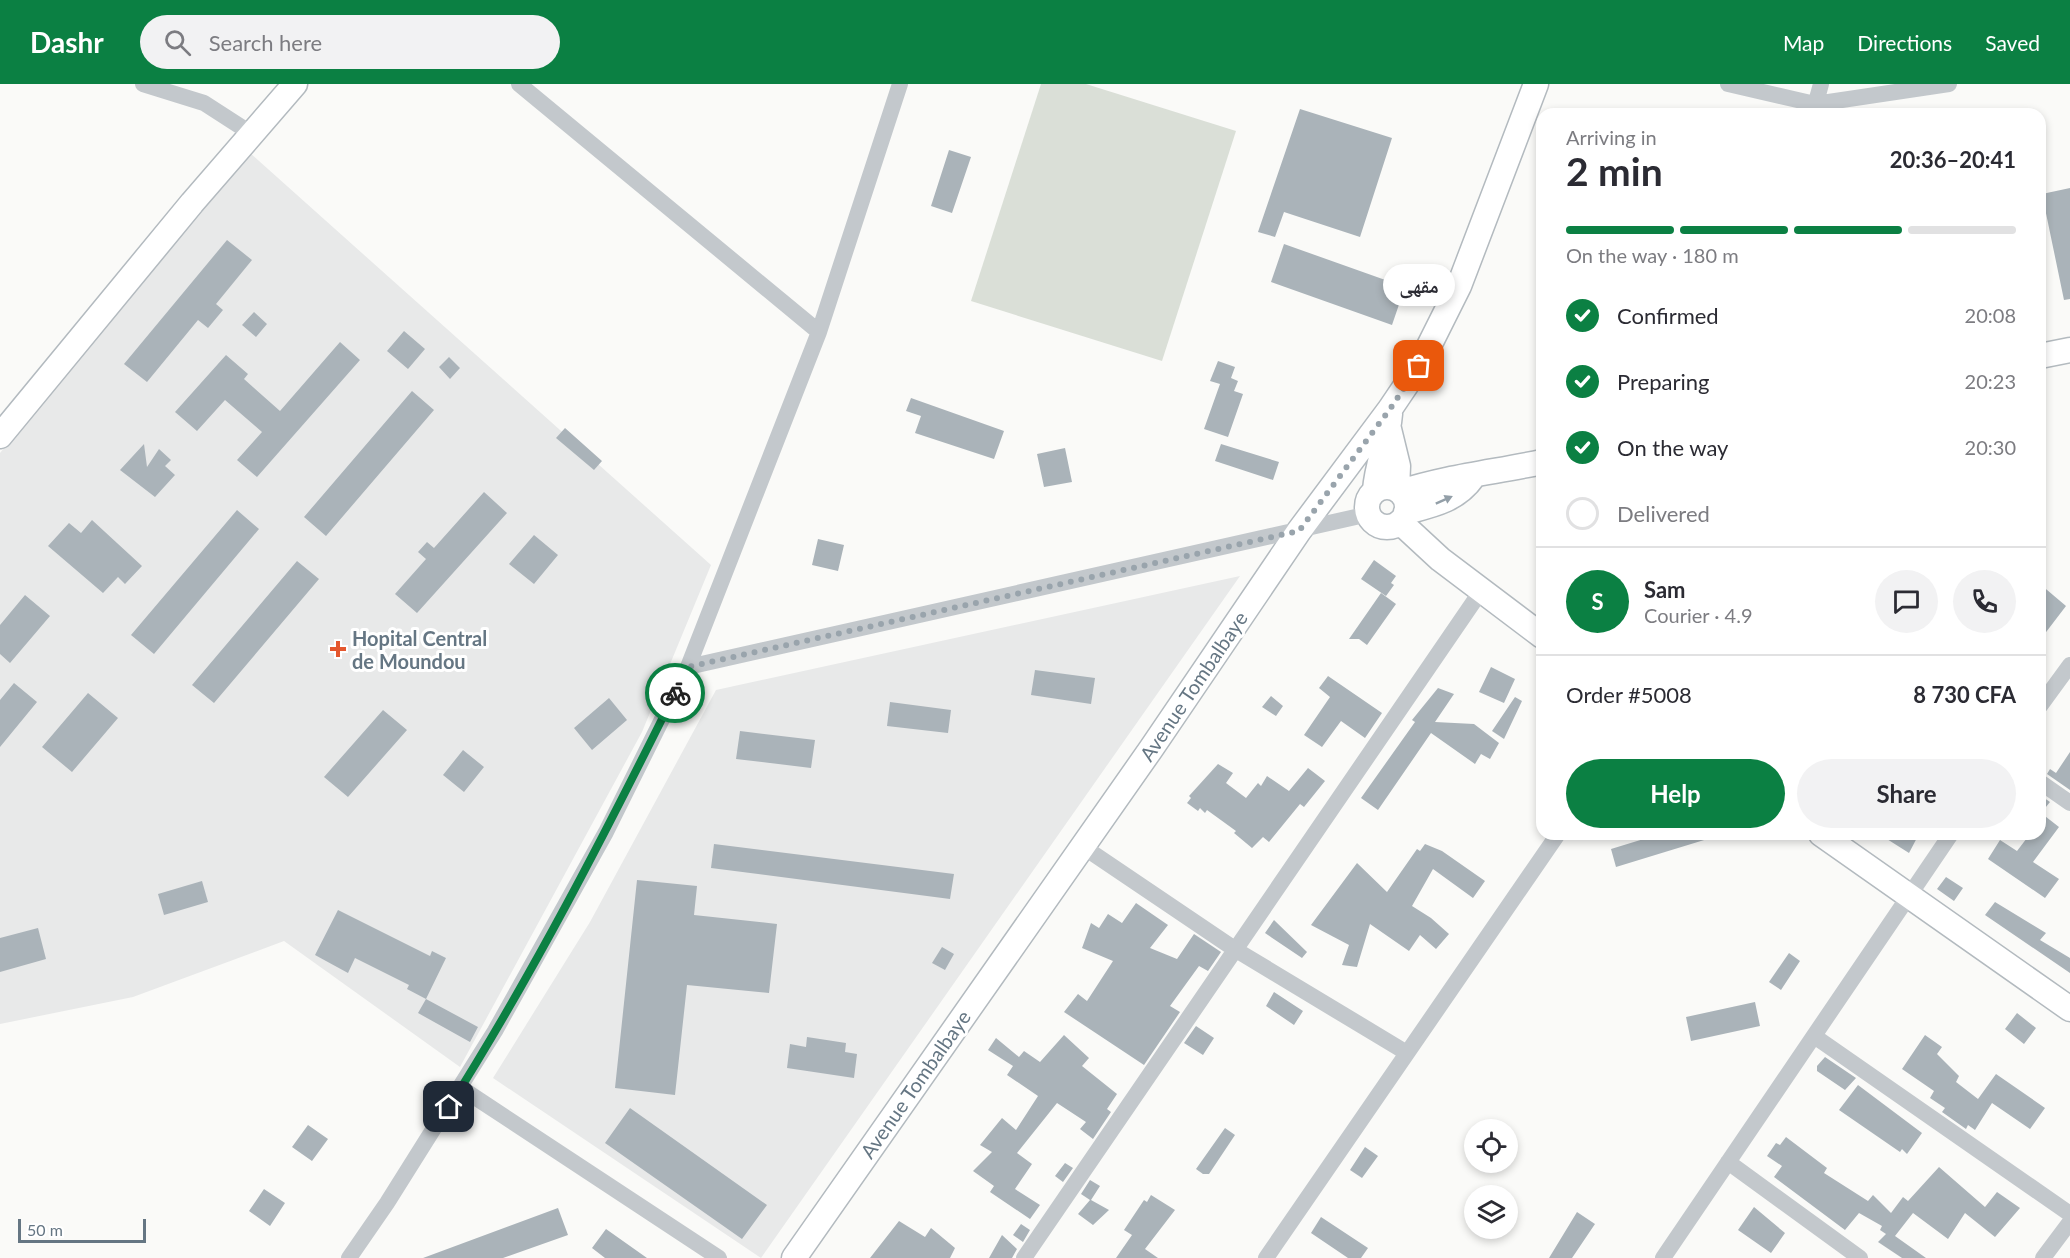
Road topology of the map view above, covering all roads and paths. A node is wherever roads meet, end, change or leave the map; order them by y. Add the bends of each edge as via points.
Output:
1 (143, 84) edge
2 (294, 84) edge
3 (519, 84) edge
4 (900, 84) edge
5 (1536, 84) edge
6 (1728, 84) edge
7 (1821, 84) edge
8 (1949, 84) edge
9 (1811, 108) edge
10 (1814, 108) edge
11 (1819, 108) edge
12 (252, 134) junction
13 (819, 332) junction
14 (2070, 350) edge
15 (2046, 355) edge
16 (1390, 419) junction
17 (0, 436) edge
18 (1536, 463) edge
19 (1396, 501) junction
20 (1368, 514) junction
21 (1299, 531) junction
22 (1481, 591) junction
23 (1536, 632) edge
24 (2070, 665) edge
25 (688, 667) junction
26 (2046, 698) edge
27 (2046, 786) edge
28 (2070, 802) edge
29 (1554, 840) edge
30 (1830, 840) edge
31 (1947, 840) edge
32 (1082, 846) junction
33 (1909, 896) junction
34 (1236, 950) junction
35 (2070, 1009) edge
36 (1814, 1036) junction
37 (1407, 1053) junction
38 (461, 1088) junction
39 (1728, 1162) junction
40 (2070, 1214) edge
41 (2070, 1222) edge
42 (1272, 1256) edge
43 (349, 1258) edge
44 (718, 1258) edge
45 (794, 1258) edge
46 (1024, 1258) edge
47 (1663, 1258) edge
48 (1860, 1258) edge
49 (2043, 1258) edge

1 - 12 street via 204,103
2 - 12 main road
3 - 13 street
4 - 13 street
5 - 16 main road, Avenue Tombalbaye via 1459,286
6 - 9 street
7 - 10 street
8 - 11 street
12 - 17 main road
13 - 25 street
14 - 15 main road
16 - 19 main road via 1377,468
16 - 21 main road, Avenue Tombalbaye
18 - 19 main road via 1440,480
19 - 20 main road via 1367,502
19 - 20 main road via 1383,526
19 - 22 main road
20 - 21 street
21 - 25 street
21 - 32 main road, Avenue Tombalbaye
22 - 23 main road
22 - 34 street
24 - 26 street
25 - 38 street via 606,832
27 - 28 street
29 - 37 street
30 - 33 main road
31 - 33 street
32 - 34 street
32 - 45 main road, Avenue Tombalbaye
33 - 35 main road
33 - 36 street
34 - 37 street
34 - 46 street
36 - 39 street
36 - 40 street
37 - 42 street
38 - 43 street
38 - 44 street
39 - 47 street
39 - 48 street
41 - 49 street

